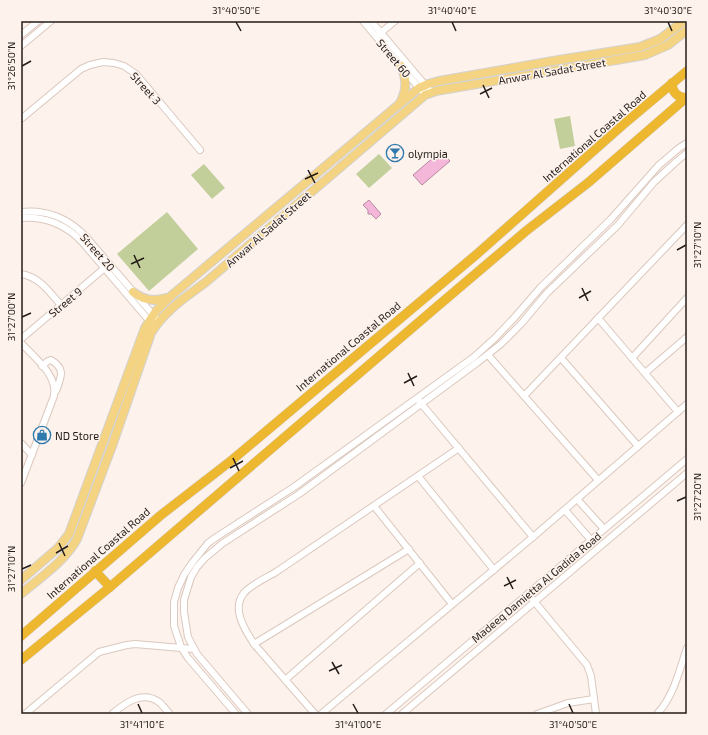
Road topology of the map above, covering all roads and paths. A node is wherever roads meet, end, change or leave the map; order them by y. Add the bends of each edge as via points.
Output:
1 (38, 21) edge
2 (51, 21) edge
3 (363, 21) edge
4 (371, 21) edge
5 (395, 21) edge
6 (684, 21) edge
7 (687, 30) edge
8 (22, 34) edge
9 (379, 35) junction
10 (29, 39) junction
11 (21, 46) edge
12 (553, 61) junction
13 (401, 66) junction
14 (554, 70) junction
15 (687, 71) edge
16 (672, 83) junction
17 (425, 90) junction
18 (664, 90) junction
19 (686, 98) edge
20 (397, 106) junction
21 (676, 106) junction
22 (21, 119) edge
23 (687, 143) edge
24 (200, 150) dead end
25 (687, 153) edge
26 (21, 212) edge
27 (21, 218) edge
28 (687, 224) edge
29 (107, 266) junction
30 (21, 274) edge
31 (133, 292) junction
32 (171, 296) junction
33 (687, 298) edge
34 (61, 305) junction
35 (151, 317) junction
36 (598, 318) junction
37 (157, 324) junction
38 (687, 337) edge
39 (21, 339) edge
40 (21, 343) edge
41 (488, 355) junction
42 (561, 358) junction
43 (632, 358) junction
44 (42, 366) junction
45 (645, 373) junction
46 (54, 396) junction
47 (524, 396) junction
48 (417, 398) junction
49 (422, 404) junction
50 (687, 404) edge
51 (678, 412) junction
52 (21, 443) edge
53 (102, 443) junction
54 (112, 446) junction
55 (638, 446) junction
56 (459, 448) junction
57 (32, 456) junction
58 (687, 459) edge
59 (687, 473) edge
60 (418, 476) junction
61 (598, 480) junction
62 (21, 483) edge
63 (577, 499) junction
64 (374, 506) junction
65 (565, 510) junction
66 (604, 529) junction
67 (532, 537) junction
68 (591, 540) junction
69 (408, 549) junction
70 (420, 563) junction
71 (494, 570) junction
72 (95, 571) junction
73 (21, 580) edge
74 (110, 587) junction
75 (22, 592) edge
76 (528, 594) junction
77 (535, 602) junction
78 (452, 604) junction
79 (21, 636) edge
80 (254, 644) junction
81 (181, 647) junction
82 (687, 648) edge
83 (193, 649) junction
84 (21, 660) edge
85 (285, 680) junction
86 (594, 699) junction
87 (25, 714) edge
88 (112, 714) edge
89 (170, 714) edge
90 (236, 714) edge
91 (248, 714) edge
92 (315, 714) edge
93 (321, 714) edge
94 (386, 714) edge
95 (402, 714) edge
96 (537, 714) edge
97 (596, 714) edge
98 (657, 714) edge

1 - 8 street
2 - 10 street
3 - 9 street, Street 60
4 - 9 street, Street 60
5 - 9 street
6 - 12 main road, Anwar Al Sadat Street via 666,36 647,45
7 - 14 main road, Anwar Al Sadat Street via 668,45 645,55
8 - 10 street
9 - 13 street, Street 60
9 - 17 street, Street 60
10 - 11 street
12 - 14 main road
12 - 17 main road, Anwar Al Sadat Street via 439,81
13 - 17 street, Street 60
13 - 20 main road via 406,84 403,98
14 - 17 main road, Anwar Al Sadat Street
15 - 16 highway, International Coastal Road
16 - 18 highway, International Coastal Road
16 - 19 highway via 674,92 679,97
17 - 20 main road, Anwar Al Sadat Street
17 - 37 main road, Anwar Al Sadat Street via 206,282 172,308
18 - 21 highway via 672,95
18 - 72 highway, International Coastal Road via 477,254 288,414
19 - 21 highway
20 - 32 main road, Anwar Al Sadat Street
21 - 74 highway via 589,182 432,310
22 - 24 street, Street 3 via 80,69 94,63 111,62 124,66 136,74
23 - 48 street via 659,165 612,219 541,287 495,338
25 - 41 street via 665,171 613,230 547,293 516,329
26 - 29 street, Street 20 via 41,212 65,220 82,233
27 - 29 street, Street 20 via 46,220 67,229
28 - 36 street
29 - 31 street, Street 20
29 - 34 street, Street 9
29 - 35 street, Street 20
30 - 34 street via 41,283
31 - 32 main road via 149,300
31 - 35 street, Street 20
32 - 35 main road, Anwar Al Sadat Street
33 - 43 street
34 - 39 street, Street 9
35 - 37 street, Street 20
35 - 53 main road, Anwar Al Sadat Street via 143,332
36 - 42 street
36 - 43 street
37 - 54 main road, Anwar Al Sadat Street via 149,339
38 - 45 street
40 - 44 street
41 - 47 street
41 - 49 street
42 - 47 street
42 - 55 street
43 - 45 street
44 - 46 street via 53,379
44 - 46 street via 51,360 62,371
45 - 51 street
46 - 57 street
47 - 61 street
48 - 49 street
48 - 81 street via 294,487 218,536 199,552 184,575 174,602 174,626
49 - 56 street
49 - 83 street via 299,494 223,543 205,558 191,578 184,600 185,623
50 - 51 street
51 - 55 street
52 - 57 street
53 - 54 main road
53 - 73 main road, Anwar Al Sadat Street via 69,534 58,548
54 - 75 main road, Anwar Al Sadat Street via 74,545 60,561
55 - 61 street
56 - 60 street
56 - 67 street
57 - 62 street
58 - 66 street, Madeeq Damietta Al Gadida Road
59 - 77 street, Madeeq Damietta Al Gadida Road
60 - 64 street
60 - 71 street
61 - 63 street
63 - 65 street
63 - 66 street
64 - 69 street
64 - 80 street via 244,593 239,612
65 - 67 street
65 - 68 street
66 - 68 street, Madeeq Damietta Al Gadida Road
67 - 71 street
68 - 76 street, Madeeq Damietta Al Gadida Road
69 - 70 street
69 - 80 street
70 - 78 street
70 - 85 street
71 - 78 street
72 - 74 highway
72 - 79 highway, International Coastal Road
74 - 84 highway
76 - 77 street
76 - 94 street, Madeeq Damietta Al Gadida Road
77 - 86 street via 587,665
77 - 95 street, Madeeq Damietta Al Gadida Road
78 - 93 street
80 - 85 street
81 - 83 street
81 - 87 street via 127,645 99,652
81 - 90 street
82 - 98 street via 672,692
83 - 91 street
85 - 92 street
86 - 96 street via 568,703
86 - 97 street
88 - 89 street via 132,699 141,697 159,702

